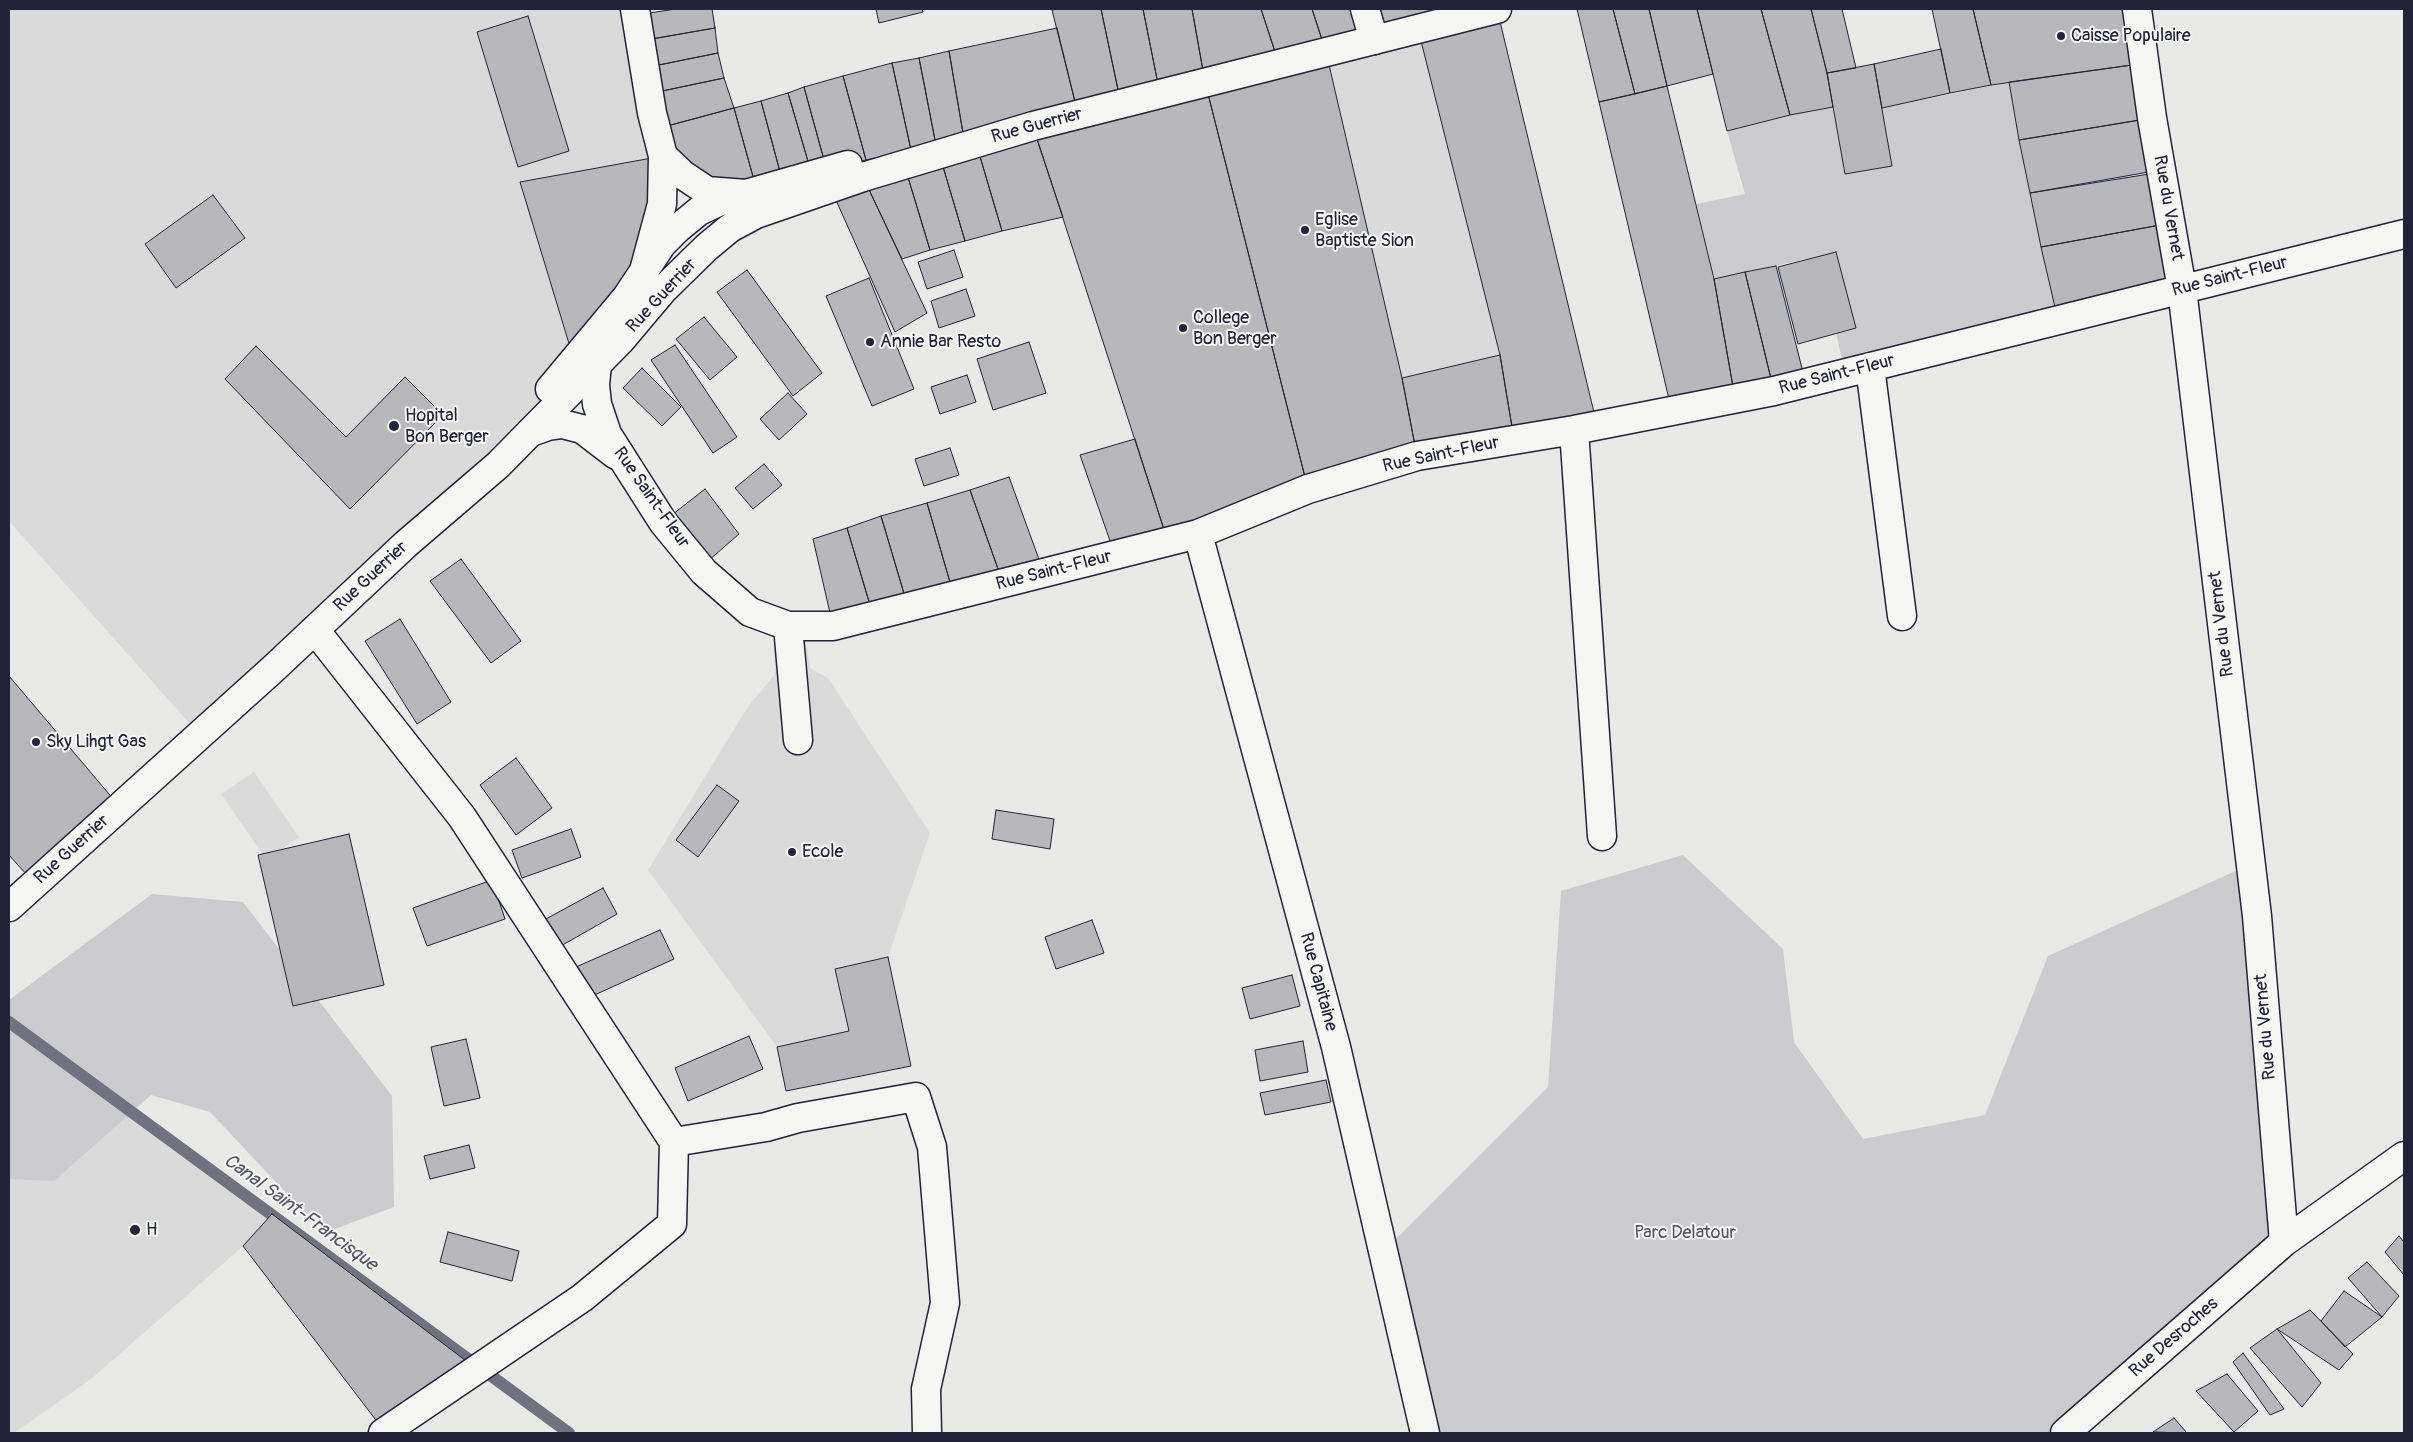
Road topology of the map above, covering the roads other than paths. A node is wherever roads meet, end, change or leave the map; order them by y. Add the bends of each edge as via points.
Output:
1 (635, 9) edge
2 (1365, 9) edge
3 (1497, 9) edge
4 (2137, 9) edge
5 (1374, 40) junction
6 (1033, 126) junction
7 (663, 156) junction
8 (746, 194) junction
9 (2404, 234) edge
10 (643, 272) junction
11 (2182, 289) junction
12 (597, 364) junction
13 (1870, 367) junction
14 (1574, 430) junction
15 (531, 432) junction
16 (625, 463) junction
17 (1198, 534) junction
18 (406, 544) junction
19 (1902, 616) dead end
20 (788, 626) junction
21 (315, 630) junction
22 (798, 740) dead end
23 (1602, 836) dead end
24 (9, 907) edge
25 (674, 1142) junction
26 (2404, 1156) edge
27 (2284, 1242) junction
28 (383, 1433) edge
29 (927, 1433) edge
30 (1425, 1433) edge
31 (2065, 1433) edge

1 - 7 street via 652,113
2 - 5 street
3 - 5 street, Rue Guerrier
4 - 11 street, Rue du Vernet
5 - 6 street, Rue Guerrier
6 - 8 street via 866,160
6 - 12 street, Rue Guerrier via 896,167 747,218 707,247 663,290
7 - 8 street via 707,191
7 - 10 street via 662,204
8 - 10 street via 718,202 676,229
9 - 11 street, Rue Saint-Fleur
10 - 18 street via 626,298 553,386 461,481
11 - 13 street, Rue Saint-Fleur
11 - 27 street, Rue du Vernet via 2257,916
12 - 15 street, Rue Guerrier
12 - 16 street, Rue Saint-Fleur via 595,385 598,404 607,434
13 - 14 street, Rue Saint-Fleur via 1774,391
13 - 19 street
14 - 17 street, Rue Saint-Fleur via 1417,456 1308,489
14 - 23 street
15 - 16 street via 562,424 582,430
15 - 18 street, Rue Guerrier via 465,495
16 - 20 street, Rue Saint-Fleur via 663,522 704,572 750,612
17 - 20 street, Rue Saint-Fleur via 833,626
17 - 30 street, Rue Capitaine via 1336,1047
18 - 21 street, Rue Guerrier
20 - 22 street
21 - 24 street, Rue Guerrier
21 - 25 street via 462,817
25 - 28 street via 672,1224 582,1298
25 - 29 street via 916,1097 932,1147 946,1303 926,1389
26 - 27 street, Rue Desroches
27 - 31 street, Rue Desroches

